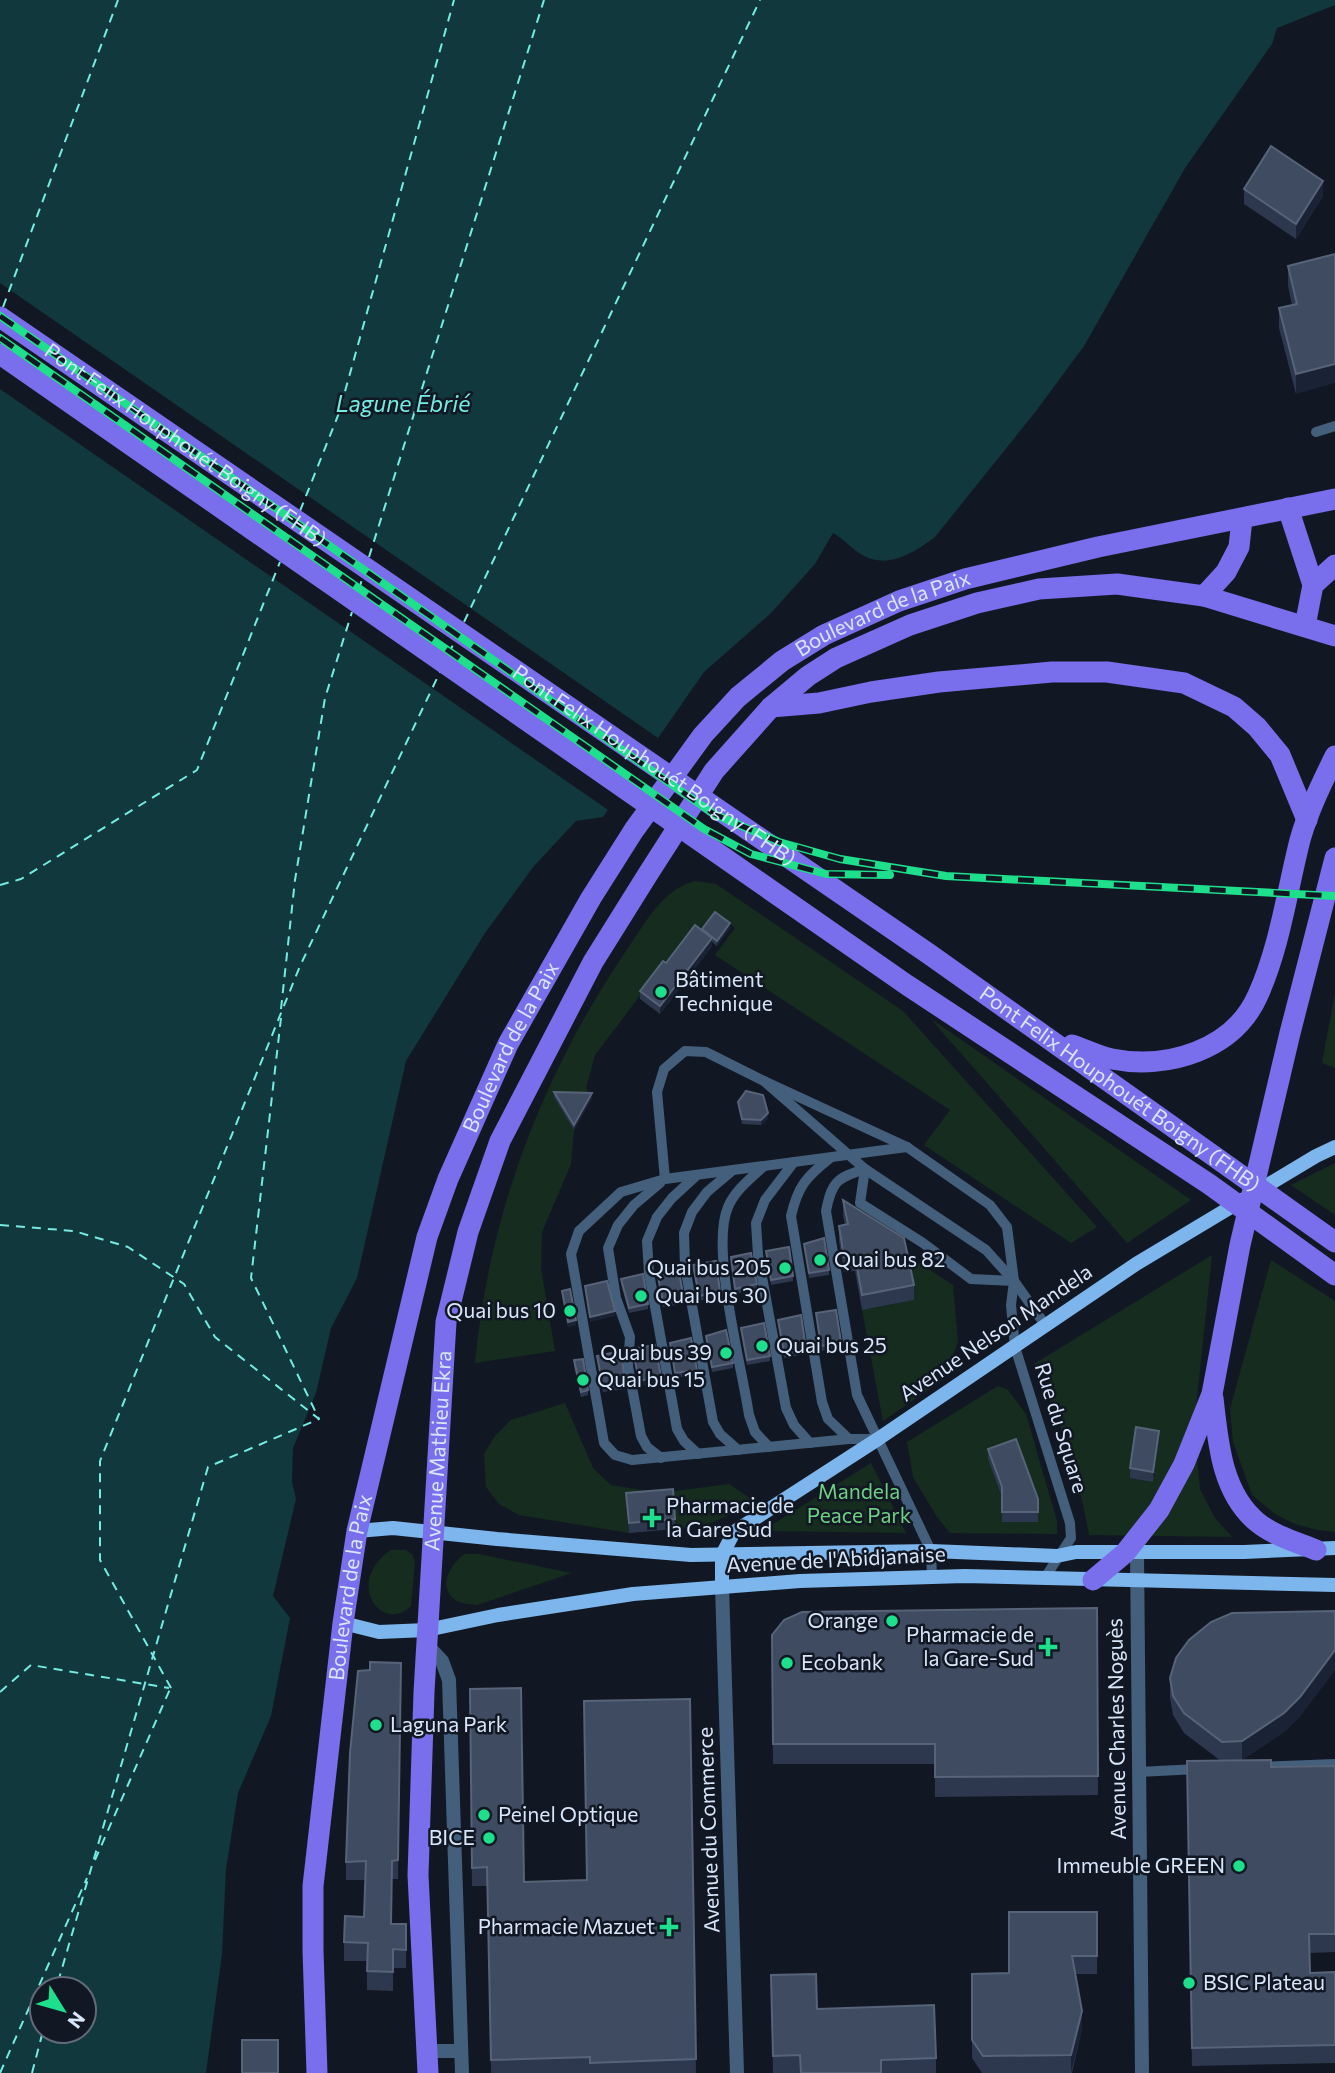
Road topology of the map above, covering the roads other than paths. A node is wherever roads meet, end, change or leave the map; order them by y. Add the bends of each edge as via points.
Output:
1 (0, 317) edge
2 (0, 354) edge
3 (1335, 426) edge
4 (1316, 432) dead end
5 (1335, 499) edge
6 (1288, 508) junction
7 (1242, 519) junction
8 (1335, 565) edge
9 (1312, 585) junction
10 (1204, 596) junction
11 (1305, 626) junction
12 (1335, 636) edge
13 (771, 707) junction
14 (1335, 756) edge
15 (1304, 829) junction
16 (1335, 858) edge
17 (648, 874) joint
18 (1048, 1037) junction
19 (764, 1081) junction
20 (907, 1147) junction
21 (1335, 1147) edge
22 (851, 1155) junction
23 (831, 1158) junction
24 (794, 1162) junction
25 (765, 1166) junction
26 (865, 1169) junction
27 (733, 1170) junction
28 (697, 1175) junction
29 (665, 1179) junction
30 (1335, 1242) edge
31 (1335, 1275) edge
32 (1014, 1281) junction
33 (1046, 1326) junction
34 (1015, 1347) junction
35 (1212, 1394) junction
36 (849, 1439) junction
37 (878, 1439) junction
38 (810, 1443) junction
39 (769, 1447) junction
40 (738, 1450) junction
41 (698, 1454) junction
42 (661, 1458) junction
43 (357, 1531) junction
44 (434, 1531) junction
45 (1325, 1549) edge
46 (931, 1551) junction
47 (1131, 1553) junction
48 (722, 1555) junction
49 (1057, 1556) junction
50 (932, 1577) junction
51 (1044, 1579) junction
52 (1093, 1580) junction
53 (1136, 1580) junction
54 (722, 1586) junction
55 (1335, 1586) edge
56 (342, 1623) junction
57 (427, 1638) junction
58 (1335, 1764) edge
59 (1243, 1768) edge
60 (1204, 1769) edge
61 (1138, 1772) junction
62 (426, 2051) junction
63 (461, 2051) junction
64 (317, 2073) edge
65 (428, 2073) edge
66 (462, 2073) edge
67 (737, 2073) edge
68 (1142, 2073) edge

1 - 18 main road, Pont Felix Houphouét Boigny (FHB)
2 - 31 main road, Pont Felix Houphouét Boigny (FHB) via 907,985 1209,1185
3 - 4 lane
5 - 6 main road, Boulevard de la Paix
6 - 7 main road, Boulevard de la Paix
6 - 9 main road
7 - 10 main road via 1239,547 1226,572
7 - 43 main road, Boulevard de la Paix via 964,579 899,601 824,635 782,661 738,697 703,735 591,898 508,1044 448,1179 427,1237
8 - 9 main road
9 - 11 main road
10 - 11 main road, Boulevard de la Paix
10 - 13 main road, Boulevard de la Paix via 1116,584 1039,589 976,603 836,657
11 - 12 main road, Boulevard de la Paix
13 - 15 main road via 939,682 1052,672 1107,673 1184,683 1234,707 1257,727 1280,755
13 - 17 main road, Boulevard de la Paix via 714,771
14 - 15 main road
15 - 18 main road via 1278,937 1258,996 1231,1031 1191,1055 1133,1061 1111,1059
16 - 35 main road via 1240,1245
17 - 44 main road, Avenue Mathieu Ekra via 593,962 532,1075 500,1140 468,1233 446,1322
18 - 30 main road, Pont Felix Houphouét Boigny (FHB)
19 - 20 lane, Rue du Square
19 - 22 lane
19 - 29 lane via 706,1052 685,1051 664,1069 657,1092
20 - 22 lane
20 - 32 lane, Rue du Square via 990,1205 1007,1227
21 - 33 main road, Avenue Nelson Mandela via 1136,1264
22 - 23 lane
22 - 26 lane
23 - 24 lane
23 - 26 lane
23 - 36 lane via 808,1176 791,1216 822,1402 828,1419
24 - 25 lane
24 - 38 lane via 765,1200 756,1223 786,1409
25 - 27 lane
25 - 39 lane via 728,1206 722,1228 725,1276 749,1415 755,1432
26 - 32 lane via 985,1250
26 - 32 lane via 860,1203 971,1279
26 - 37 lane via 845,1176 831,1189 826,1211 857,1395
27 - 28 lane
27 - 40 lane via 707,1192 684,1233 685,1267 713,1422
28 - 29 lane
28 - 41 lane via 657,1217 647,1241 677,1429
29 - 42 lane via 634,1205 608,1248 616,1298 630,1337 628,1366 641,1436
29 - 42 lane via 621,1192 579,1231 571,1254 604,1443 615,1455 632,1461
32 - 33 lane
32 - 34 lane, Rue du Square
33 - 34 main road, Avenue Nelson Mandela
34 - 37 main road, Avenue Nelson Mandela
34 - 49 lane, Rue du Square via 1070,1523 1070,1538
35 - 45 main road via 1223,1464 1241,1504 1256,1522 1275,1534
35 - 47 main road via 1184,1464
36 - 37 lane
36 - 38 lane
37 - 46 lane
37 - 48 main road, Avenue Nelson Mandela via 734,1532
38 - 39 lane
39 - 40 lane
40 - 41 lane
41 - 42 lane
43 - 44 main road, Avenue de l'Abidjanaise
43 - 56 main road, Boulevard de la Paix
44 - 48 main road, Avenue de l'Abidjanaise
44 - 57 main road, Avenue Mathieu Ekra
45 - 47 main road, Avenue de l'Abidjanaise
46 - 48 main road, Avenue de l'Abidjanaise
46 - 49 main road, Avenue de l'Abidjanaise
46 - 50 lane
47 - 49 main road, Avenue de l'Abidjanaise
47 - 52 main road
47 - 53 street, Avenue Charles Noguès
48 - 54 main road
49 - 51 lane, Rue du Square
50 - 51 main road, Avenue de l'Abidjanaise
50 - 54 main road, Avenue de l'Abidjanaise
51 - 52 main road, Avenue de l'Abidjanaise
52 - 53 main road, Avenue de l'Abidjanaise
53 - 55 main road, Avenue de l'Abidjanaise
53 - 61 street, Avenue Charles Noguès
54 - 57 main road, Avenue de l'Abidjanaise via 498,1615
54 - 67 street, Avenue du Commerce
56 - 57 main road, Avenue de l'Abidjanaise
56 - 64 main road, Boulevard de la Paix via 313,1886
57 - 62 main road, Avenue Mathieu Ekra via 418,1875
57 - 63 street via 449,1679
58 - 59 lane
60 - 61 lane
61 - 68 street, Avenue Charles Noguès
62 - 63 street
62 - 65 main road, Avenue Mathieu Ekra
63 - 66 street

